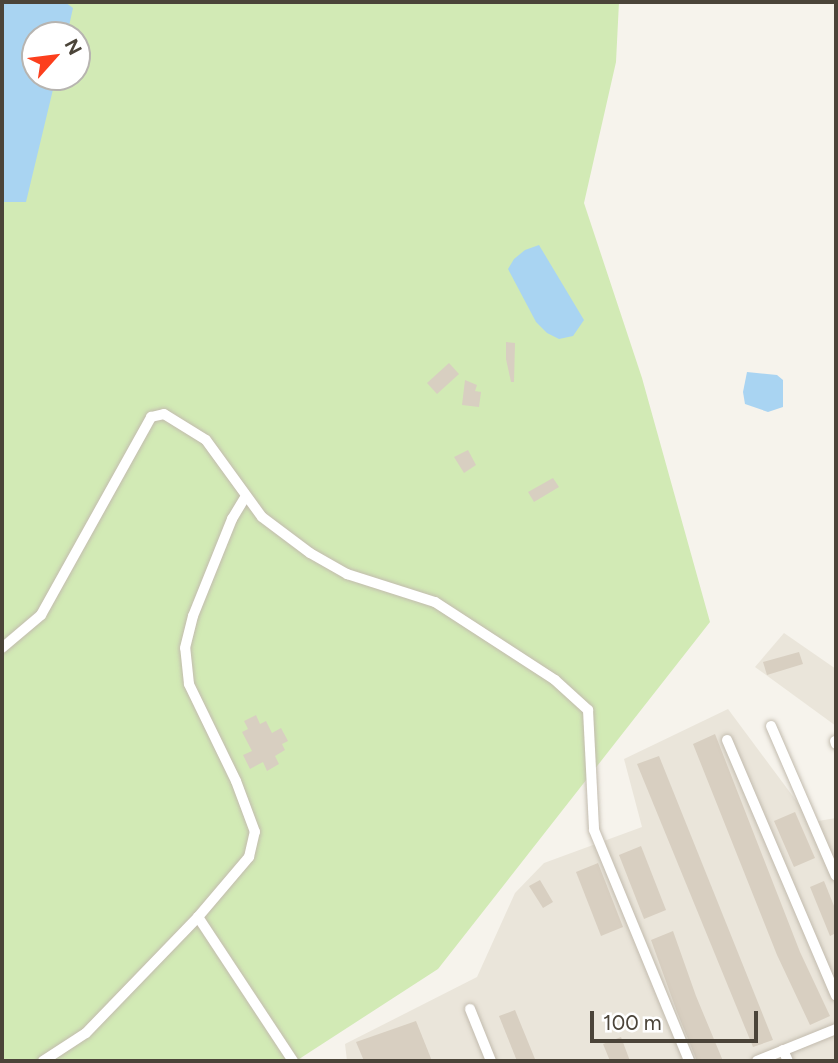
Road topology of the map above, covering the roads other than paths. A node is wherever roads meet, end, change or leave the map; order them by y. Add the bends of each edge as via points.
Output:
1 (245, 497) junction
2 (2, 648) edge
3 (771, 726) dead end
4 (727, 740) dead end
5 (836, 876) edge
6 (198, 917) junction
7 (836, 996) edge
8 (470, 1009) dead end
9 (836, 1029) edge
10 (783, 1050) junction
11 (43, 1061) edge
12 (293, 1061) edge
13 (491, 1061) edge
14 (689, 1061) edge
15 (757, 1061) edge
16 (788, 1061) edge

1 - 2 street via 206,440 164,414 152,417 41,615
1 - 6 street via 193,616 185,648 189,684 255,832 249,857
1 - 14 street via 262,517 310,553 346,574 435,602 555,680 588,709 594,830
3 - 5 street
4 - 7 street
6 - 11 street via 86,1032
6 - 12 street
8 - 13 street
9 - 10 street
10 - 15 street
10 - 16 street

